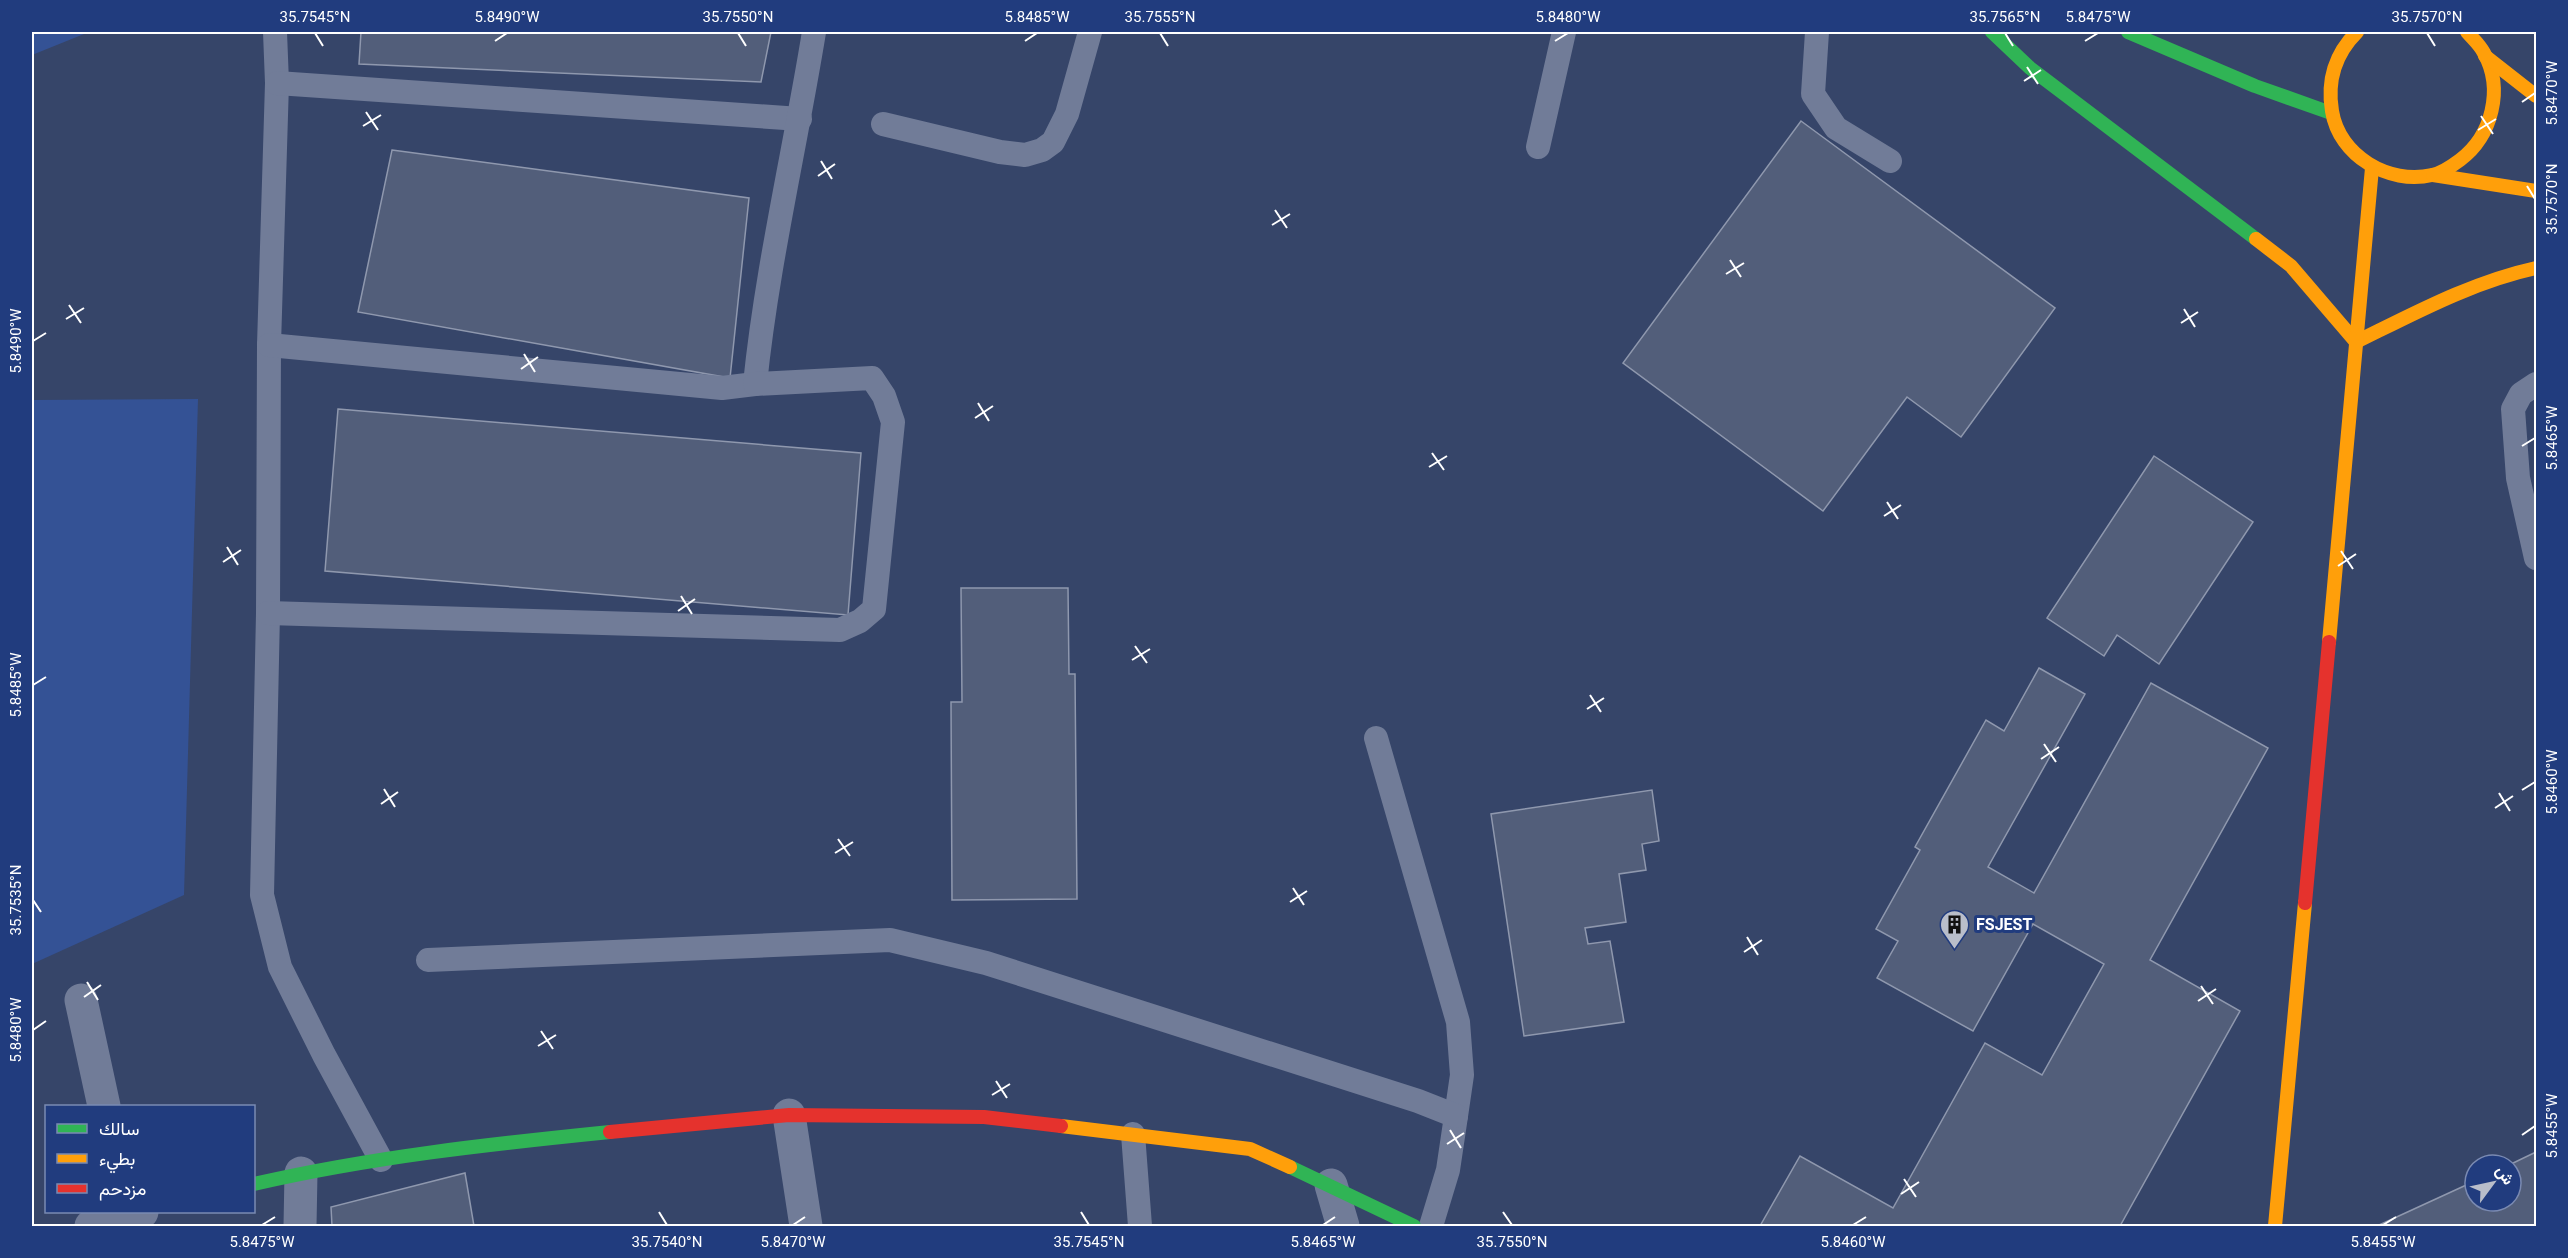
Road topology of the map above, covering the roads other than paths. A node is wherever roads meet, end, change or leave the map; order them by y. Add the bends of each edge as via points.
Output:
1 (275, 32) edge
2 (814, 32) edge
3 (1090, 32) edge
4 (1564, 32) edge
5 (1817, 32) edge
6 (1992, 32) edge
7 (2128, 32) edge
8 (2354, 32) edge
9 (2467, 32) edge
10 (2485, 56) junction
11 (278, 83) junction
12 (2536, 96) edge
13 (2331, 113) junction
14 (800, 119) junction
15 (883, 124) dead end
16 (1538, 147) dead end
17 (1890, 161) dead end
18 (2372, 168) junction
19 (2433, 175) junction
20 (2536, 191) edge
21 (2536, 268) edge
22 (2356, 342) junction
23 (269, 345) junction
24 (755, 384) junction
25 (2536, 384) edge
26 (2536, 558) edge
27 (268, 613) junction
28 (1376, 738) dead end
29 (428, 960) dead end
30 (81, 1000) dead end
31 (104, 1105) edge
32 (789, 1115) junction
33 (1456, 1116) junction
34 (1133, 1134) junction
35 (381, 1160) junction
36 (301, 1173) junction
37 (255, 1184) edge
38 (1331, 1185) junction
39 (132, 1213) edge
40 (91, 1227) edge
41 (300, 1227) edge
42 (806, 1227) edge
43 (1140, 1227) edge
44 (1343, 1227) edge
45 (1414, 1227) edge
46 (1431, 1227) edge
47 (2275, 1227) edge

1 - 11 lane
2 - 14 lane
3 - 15 lane via 1067,114 1053,142 1042,150 1026,155 1000,152
4 - 16 lane
5 - 17 lane via 1813,94 1836,128
6 - 22 street via 2030,68 2291,266
7 - 13 street via 2255,86
8 - 13 street via 2337,56 2329,84
9 - 10 street
10 - 12 street
10 - 19 street via 2495,95 2486,132 2468,156
11 - 14 lane
11 - 23 lane
13 - 18 street via 2339,135
14 - 24 lane via 762,321
18 - 19 street via 2402,177
18 - 22 street
19 - 20 street
21 - 22 street via 2465,291
22 - 47 street
23 - 24 lane via 722,388
23 - 27 lane
24 - 27 lane via 872,378 884,396 893,422 874,609 860,621 840,630
25 - 26 lane via 2521,394 2513,409 2518,478
27 - 35 lane via 262,895 280,967
28 - 33 lane via 1458,1022 1462,1075
29 - 33 lane via 890,940 986,963
30 - 31 street
32 - 34 street via 984,1117
32 - 35 street via 475,1145
32 - 42 street
33 - 46 lane via 1448,1170
34 - 38 street via 1250,1149
34 - 43 lane
35 - 36 street
36 - 37 street
36 - 41 street
38 - 44 street
38 - 45 street
39 - 40 street

